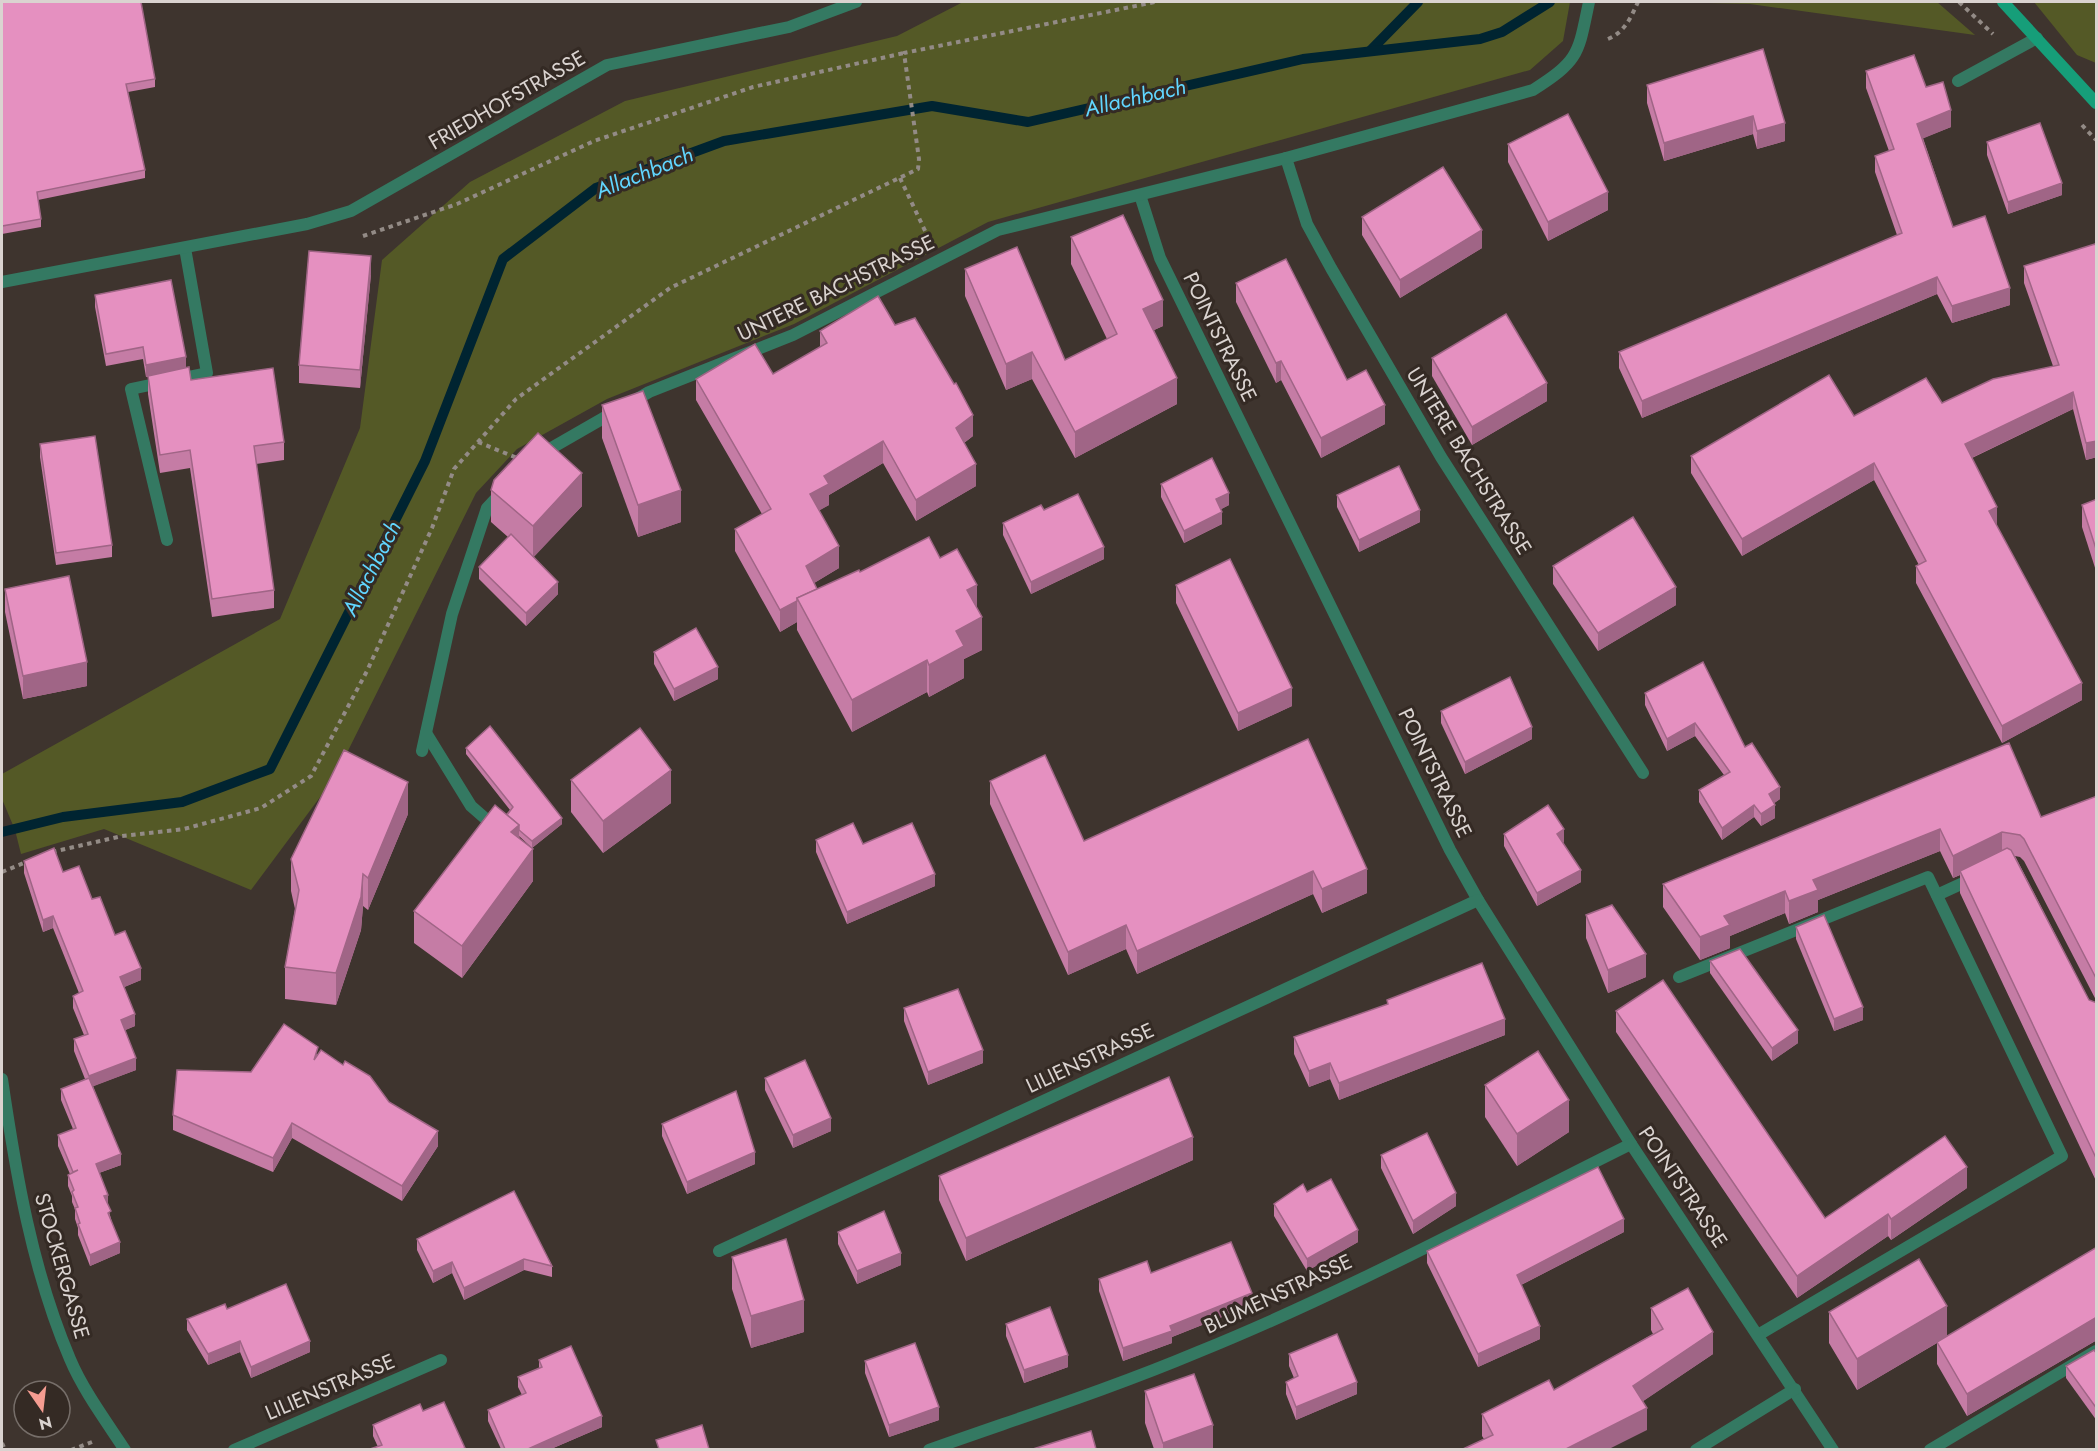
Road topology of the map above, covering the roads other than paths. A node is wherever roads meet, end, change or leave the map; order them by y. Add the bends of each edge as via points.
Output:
1 (856, 2) edge
2 (1589, 2) edge
3 (2003, 2) edge
4 (2037, 38) junction
5 (1958, 81) dead end
6 (2097, 103) edge
7 (1286, 158) junction
8 (1140, 195) junction
9 (184, 248) junction
10 (2, 282) edge
11 (526, 462) edge
12 (507, 485) edge
13 (167, 540) dead end
14 (426, 733) junction
15 (422, 751) dead end
16 (1643, 773) dead end
17 (502, 833) edge
18 (1987, 871) edge
19 (1937, 896) junction
20 (1478, 900) junction
21 (1679, 977) dead end
22 (2, 1079) edge
23 (1631, 1144) junction
24 (719, 1251) dead end
25 (1758, 1335) junction
26 (2097, 1351) edge
27 (441, 1360) dead end
28 (1795, 1389) junction
29 (125, 1449) edge
30 (234, 1449) edge
31 (929, 1449) edge
32 (1696, 1449) edge
33 (1833, 1449) edge
34 (1930, 1449) edge

1 - 9 street, FRIEDHOFSTRASSE via 789,27 607,65 351,211 308,224
2 - 7 street, UNTERE BACHSTRASSE via 1579,50 1562,72 1533,90
3 - 4 main road
4 - 5 street
4 - 6 main road
7 - 8 street, UNTERE BACHSTRASSE
7 - 16 street, UNTERE BACHSTRASSE via 1307,224 1330,268 1441,457
8 - 11 street, UNTERE BACHSTRASSE via 998,230 787,338 649,392
8 - 20 street, POINTSTRASSE via 1160,258
9 - 10 street, FRIEDHOFSTRASSE
9 - 13 street via 207,373 131,389
12 - 14 street via 487,508 452,614
14 - 15 street
14 - 17 street via 471,806
18 - 19 street
19 - 21 street via 1928,877
19 - 25 street via 2062,1156
20 - 23 street, POINTSTRASSE
20 - 24 street, LILIENSTRASSE
22 - 29 street, STOCKERGASSE via 16,1175 45,1288 70,1361
23 - 25 street, POINTSTRASSE
23 - 31 street, BLUMENSTRASSE via 1249,1330 1081,1396
25 - 28 street, POINTSTRASSE
26 - 34 street
27 - 30 street, LILIENSTRASSE
28 - 32 street
28 - 33 street, POINTSTRASSE

